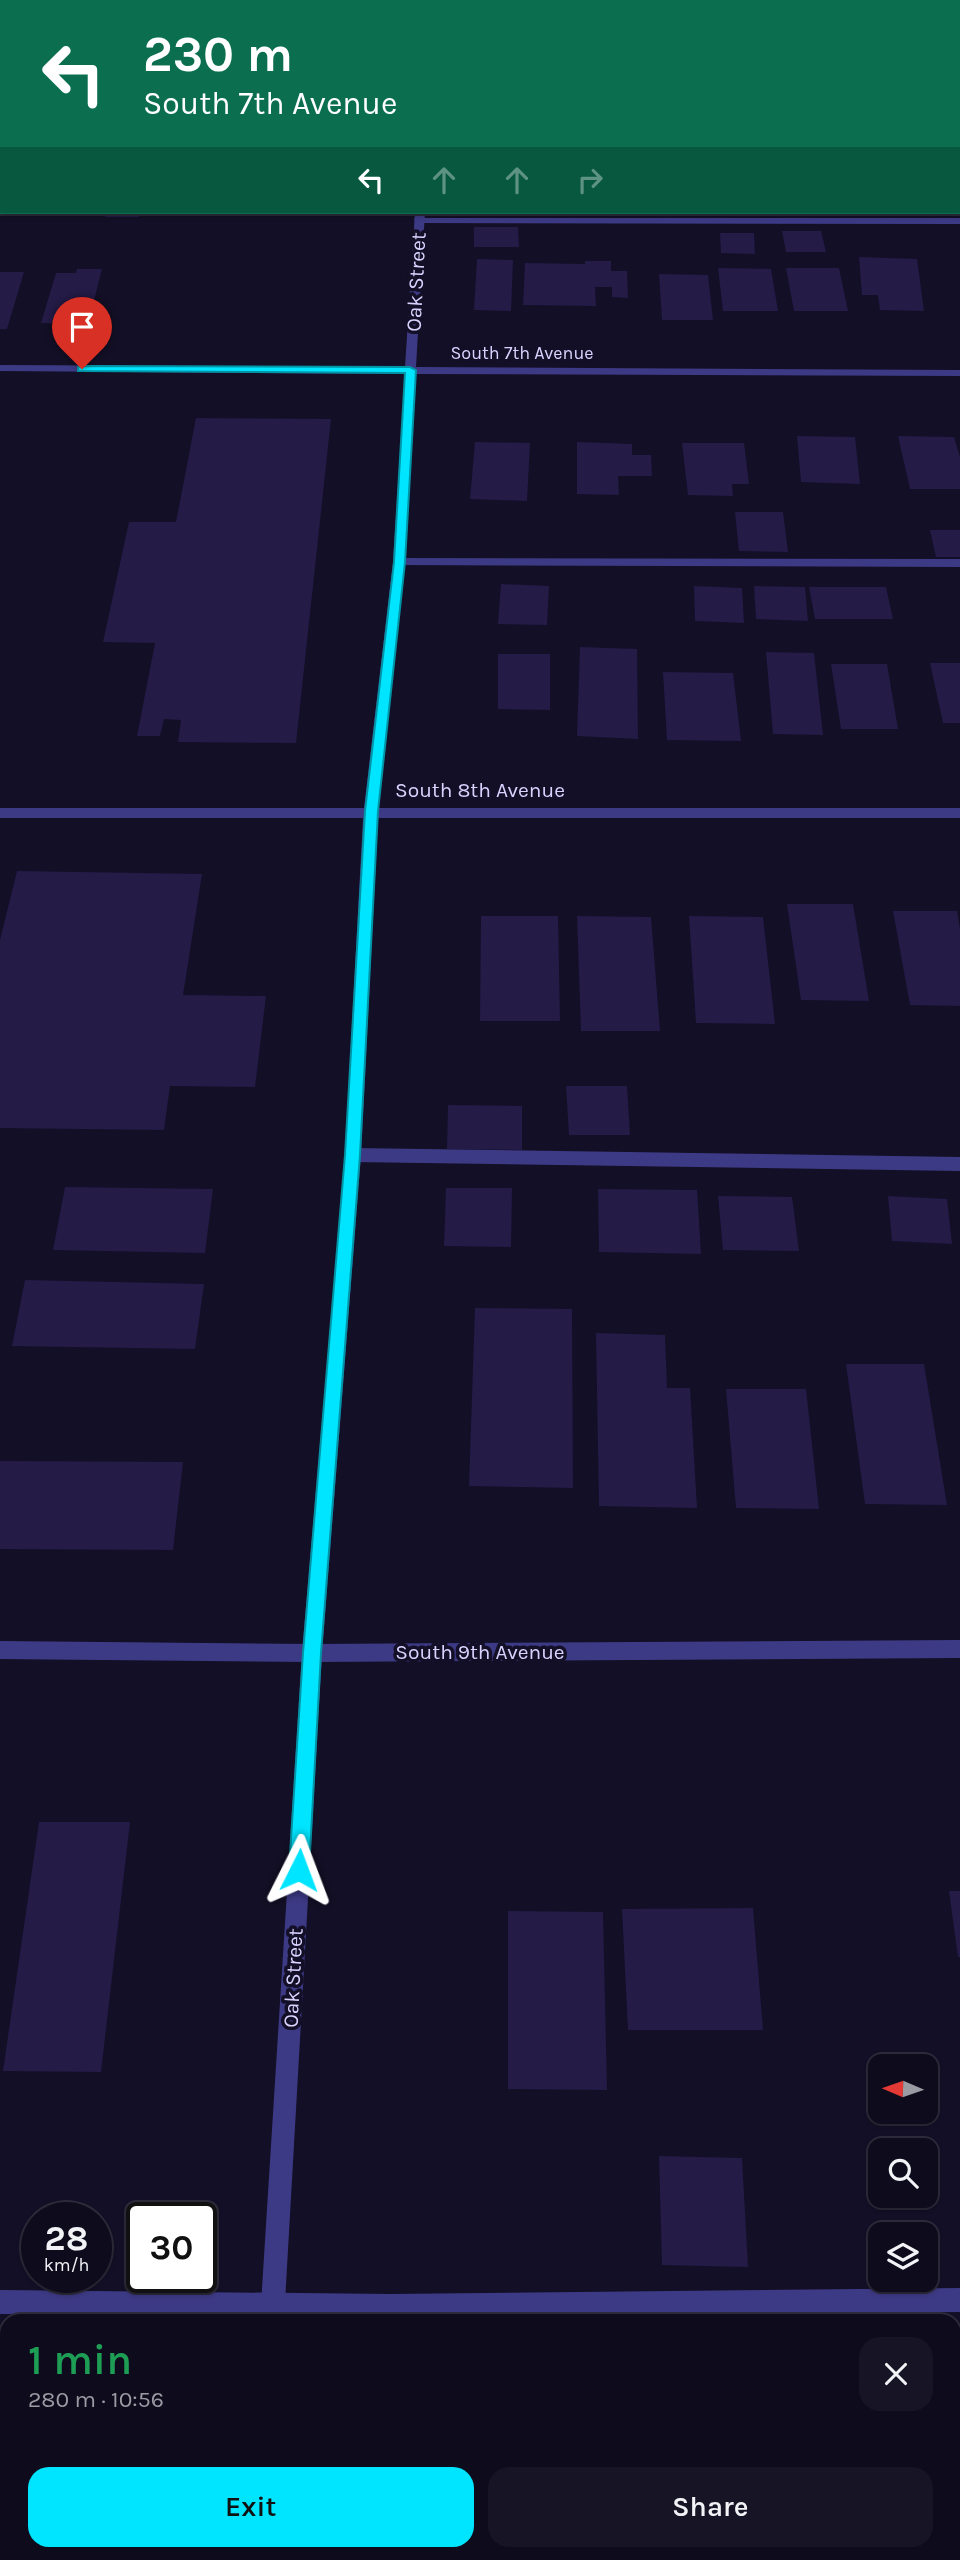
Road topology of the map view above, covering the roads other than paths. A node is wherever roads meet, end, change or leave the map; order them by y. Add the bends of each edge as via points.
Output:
1 (419, 216) edge
2 (960, 220) edge
3 (0, 369) edge
4 (410, 370) junction
5 (960, 373) edge
6 (399, 562) junction
7 (960, 563) edge
8 (371, 811) junction
9 (0, 813) edge
10 (960, 813) edge
11 (353, 1155) junction
12 (960, 1164) edge
13 (960, 1649) edge
14 (0, 1650) edge
15 (312, 1653) junction
16 (960, 2300) edge
17 (0, 2302) edge
18 (272, 2313) edge

1 - 2 street
1 - 4 street, Oak Street
3 - 4 street, South 7th Avenue
4 - 5 street, South 7th Avenue
4 - 6 street, Oak Street
6 - 7 street
6 - 8 street, Oak Street
8 - 9 street, South 8th Avenue
8 - 10 street, South 8th Avenue
8 - 11 street, Oak Street
11 - 12 street
11 - 15 street, Oak Street
13 - 15 street, South 9th Avenue
14 - 15 street, South 9th Avenue
15 - 18 street, Oak Street
16 - 18 street
17 - 18 street

